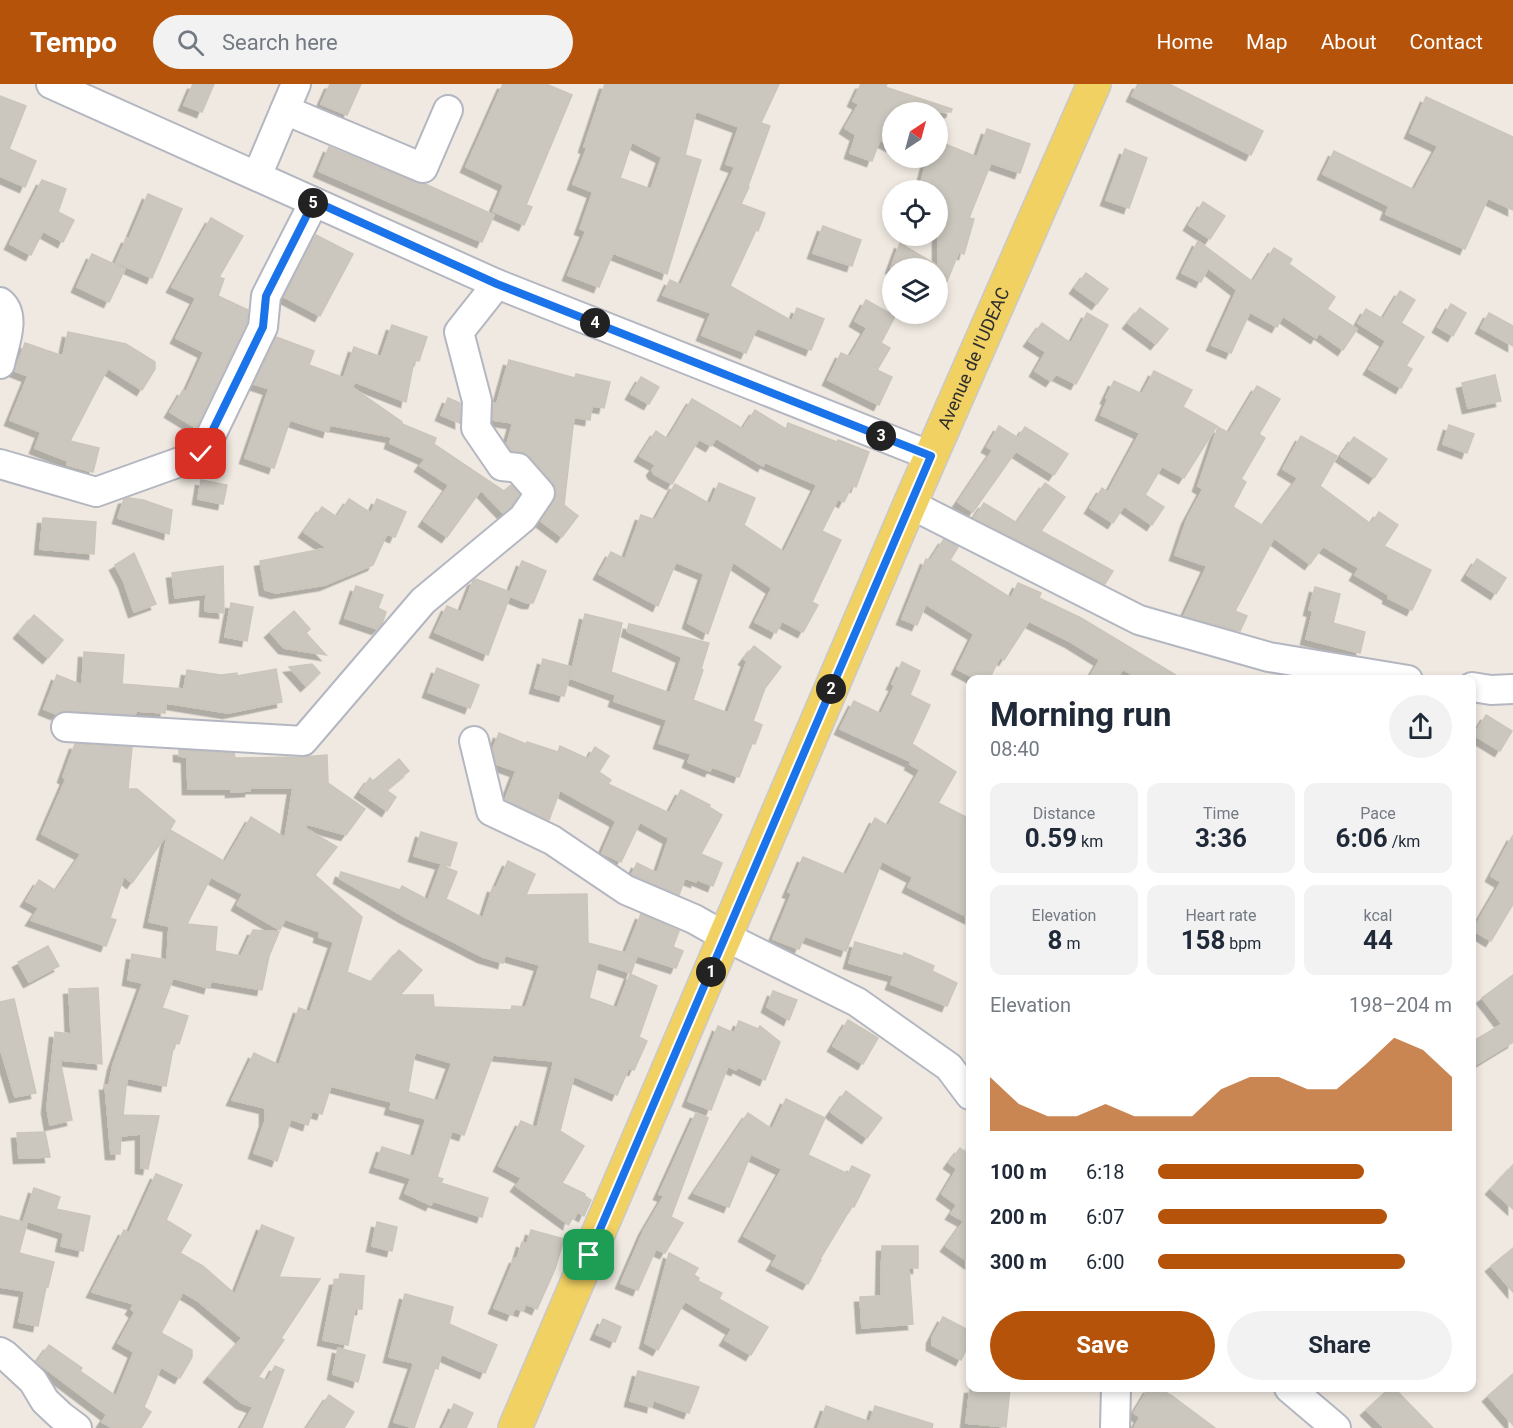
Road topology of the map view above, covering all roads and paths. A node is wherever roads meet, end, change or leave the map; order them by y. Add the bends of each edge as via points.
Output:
1 (51, 84) edge
2 (296, 84) edge
3 (1094, 84) edge
4 (285, 110) junction
5 (448, 110) dead end
6 (257, 176) junction
7 (314, 201) junction
8 (497, 284) junction
9 (0, 302) edge
10 (0, 364) edge
11 (931, 456) junction
12 (0, 464) edge
13 (910, 504) junction
14 (1268, 668) edge
15 (1350, 675) edge
16 (1476, 688) edge
17 (1513, 689) edge
18 (66, 727) dead end
19 (474, 741) dead end
20 (726, 937) junction
21 (966, 1090) edge
22 (0, 1352) edge
23 (1116, 1392) edge
24 (1293, 1392) edge
25 (77, 1428) edge
26 (515, 1428) edge
27 (1114, 1428) edge
28 (1336, 1428) edge

1 - 6 street
2 - 4 street
3 - 11 main road, Avenue de I'UDEAC
4 - 5 street via 423,168
4 - 6 street
6 - 7 street
7 - 8 street
7 - 12 street via 266,296 263,327 201,454 96,492
8 - 11 street
8 - 18 street via 459,332 477,401 476,428 502,466 518,468 540,493 523,518 423,601 303,741
9 - 10 street via 10,318
11 - 13 main road, Avenue de I'UDEAC
13 - 14 street via 1139,620
13 - 20 main road, Avenue de I'UDEAC
14 - 15 street
16 - 17 street
19 - 20 street via 491,811 552,840 626,890
20 - 21 street via 857,1002 949,1067
20 - 26 main road, Avenue de I'UDEAC
22 - 25 street via 33,1381 45,1401
23 - 27 street
24 - 28 street

